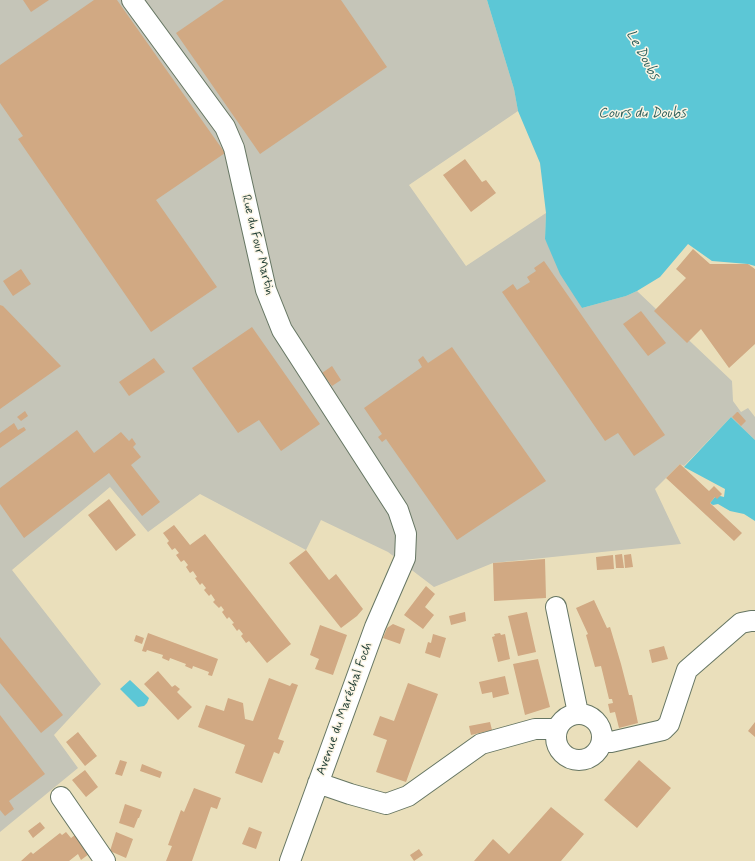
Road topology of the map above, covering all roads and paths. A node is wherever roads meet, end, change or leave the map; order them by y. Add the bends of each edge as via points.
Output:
1 (132, 0) edge
2 (405, 558) joint
3 (556, 607) dead end
4 (755, 622) edge
5 (578, 713) junction
6 (556, 729) junction
7 (602, 742) junction
8 (318, 783) junction
9 (61, 798) dead end
10 (105, 861) edge
11 (290, 861) edge

1 - 2 street, Rue du Four Martin via 225,127 234,148 266,290 282,330 398,510 406,534
2 - 8 street, Avenue du Maréchal Foch via 375,627
3 - 5 street
4 - 7 street via 741,623 687,670 669,724 663,730
5 - 6 street via 565,718
5 - 7 street via 592,717 601,728
6 - 7 street via 555,740 560,751 569,758 582,760 594,754
6 - 8 street via 535,729 481,744 408,796 386,804
8 - 11 street, Avenue du Maréchal Foch
9 - 10 street

